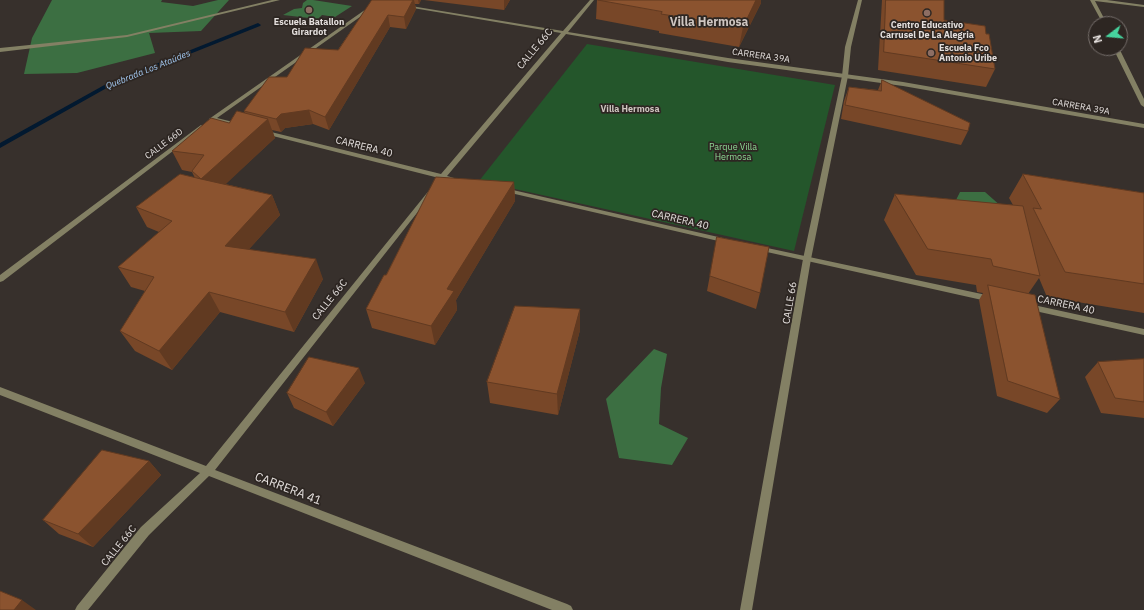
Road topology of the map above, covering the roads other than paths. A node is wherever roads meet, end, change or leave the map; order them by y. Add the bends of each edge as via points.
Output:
1 (278, 0) edge
2 (592, 0) edge
3 (860, 0) edge
4 (1092, 0) edge
5 (1096, 0) edge
6 (379, 1) edge
7 (388, 3) edge
8 (403, 5) edge
9 (1144, 6) edge
10 (1101, 16) edge
11 (564, 32) junction
12 (0, 50) edge
13 (1120, 56) edge
14 (845, 76) junction
15 (1144, 105) edge
16 (213, 119) junction
17 (236, 124) edge
18 (1144, 126) edge
19 (259, 130) edge
20 (442, 177) junction
21 (456, 180) edge
22 (500, 189) edge
23 (733, 243) edge
24 (748, 246) edge
25 (808, 259) junction
26 (0, 279) edge
27 (999, 301) edge
28 (1022, 306) edge
29 (1144, 332) edge
30 (0, 391) edge
31 (207, 472) junction
32 (81, 610) edge
33 (567, 610) edge
34 (746, 610) edge

1 - 12 street via 127,36
2 - 11 street, CALLE 66C
3 - 14 street, CALLE 66 via 848,47
4 - 10 street
5 - 9 street
6 - 7 street
6 - 16 street, CALLE 66D
8 - 11 street, CARRERA 39A
11 - 14 street, CARRERA 39A via 728,60
11 - 20 street, CALLE 66C
13 - 15 street
14 - 18 street, CARRERA 39A
14 - 25 street, CALLE 66
16 - 17 street
16 - 26 street, CALLE 66D
19 - 20 street, CARRERA 40
20 - 21 street, CARRERA 40
20 - 31 street, CALLE 66C
22 - 23 street, CARRERA 40
24 - 25 street
25 - 27 street
25 - 34 street, CALLE 66
28 - 29 street, CARRERA 40
30 - 31 street, CARRERA 41
31 - 32 street, CALLE 66C via 145,531
31 - 33 street, CARRERA 41

